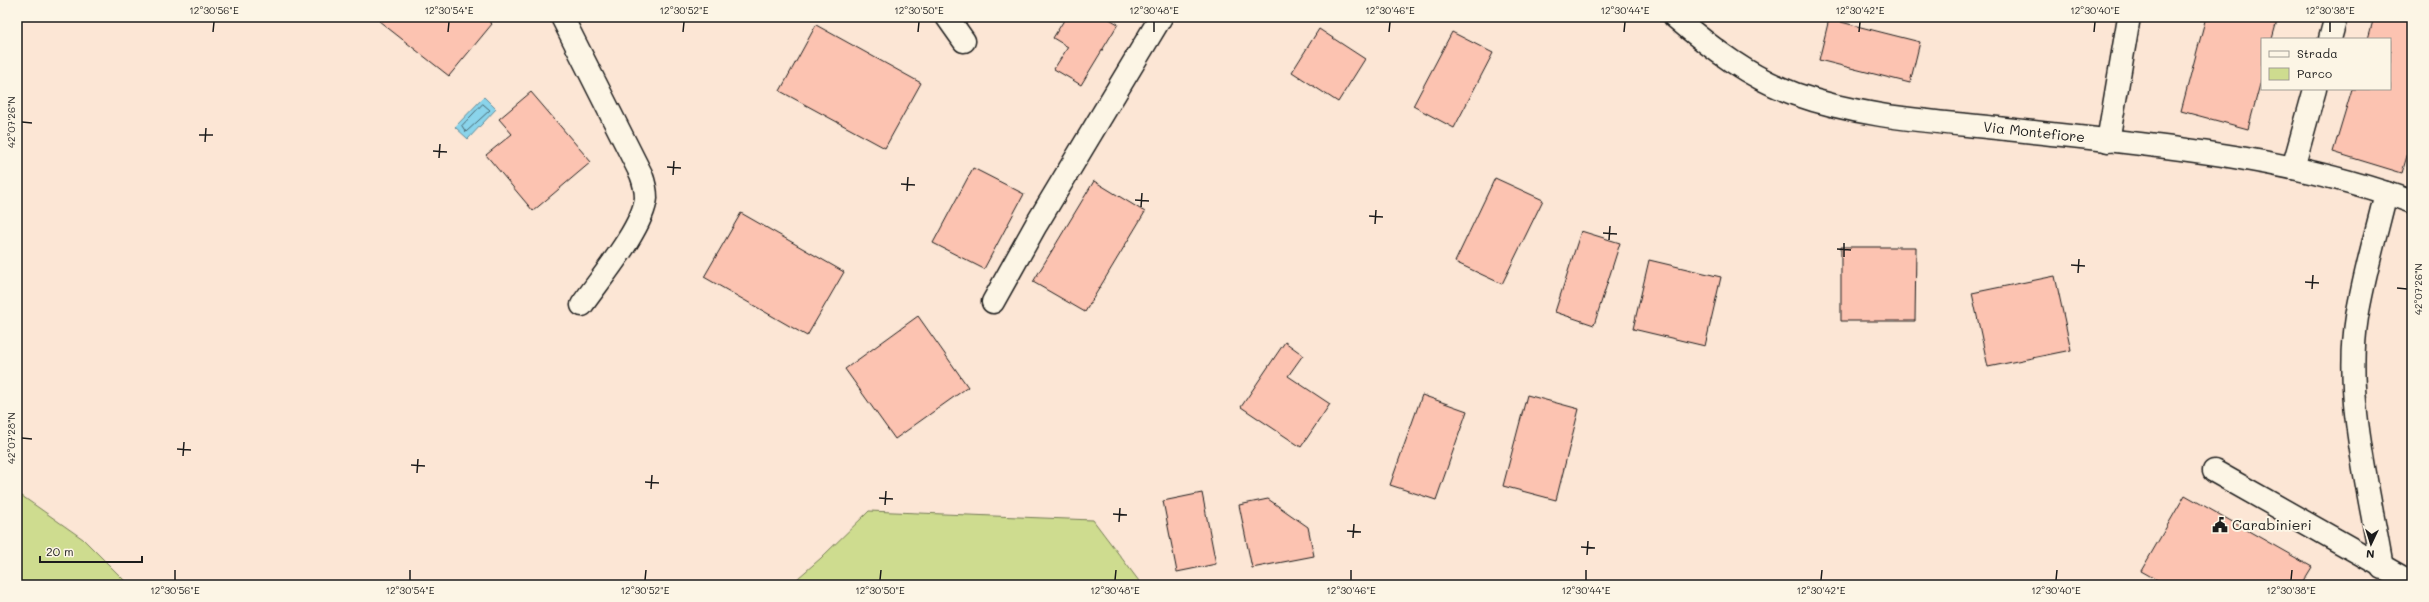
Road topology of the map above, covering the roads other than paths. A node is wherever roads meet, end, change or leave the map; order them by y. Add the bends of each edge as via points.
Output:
1 (562, 17) edge
2 (947, 17) edge
3 (1161, 17) edge
4 (1675, 17) edge
5 (2129, 17) edge
6 (2336, 17) edge
7 (2330, 38) edge
8 (964, 41) dead end
9 (2315, 90) edge
10 (2108, 141) junction
11 (2293, 168) junction
12 (2386, 193) junction
13 (2412, 202) edge
14 (993, 302) dead end
15 (582, 305) dead end
16 (2214, 471) dead end
17 (2382, 568) junction
18 (2412, 583) edge

1 - 15 street via 641,174 646,191 643,209 633,232
2 - 8 street
3 - 14 street via 1036,225
4 - 10 street, Via Montefiore via 1732,62 1760,78 1795,94 1830,105 1907,118
5 - 10 street
6 - 7 street
9 - 11 street
10 - 11 street, Via Montefiore via 2221,154
11 - 12 street, Via Montefiore
12 - 13 street, Via Montefiore
12 - 17 street via 2357,318 2354,362 2358,428
16 - 17 street
17 - 18 street

